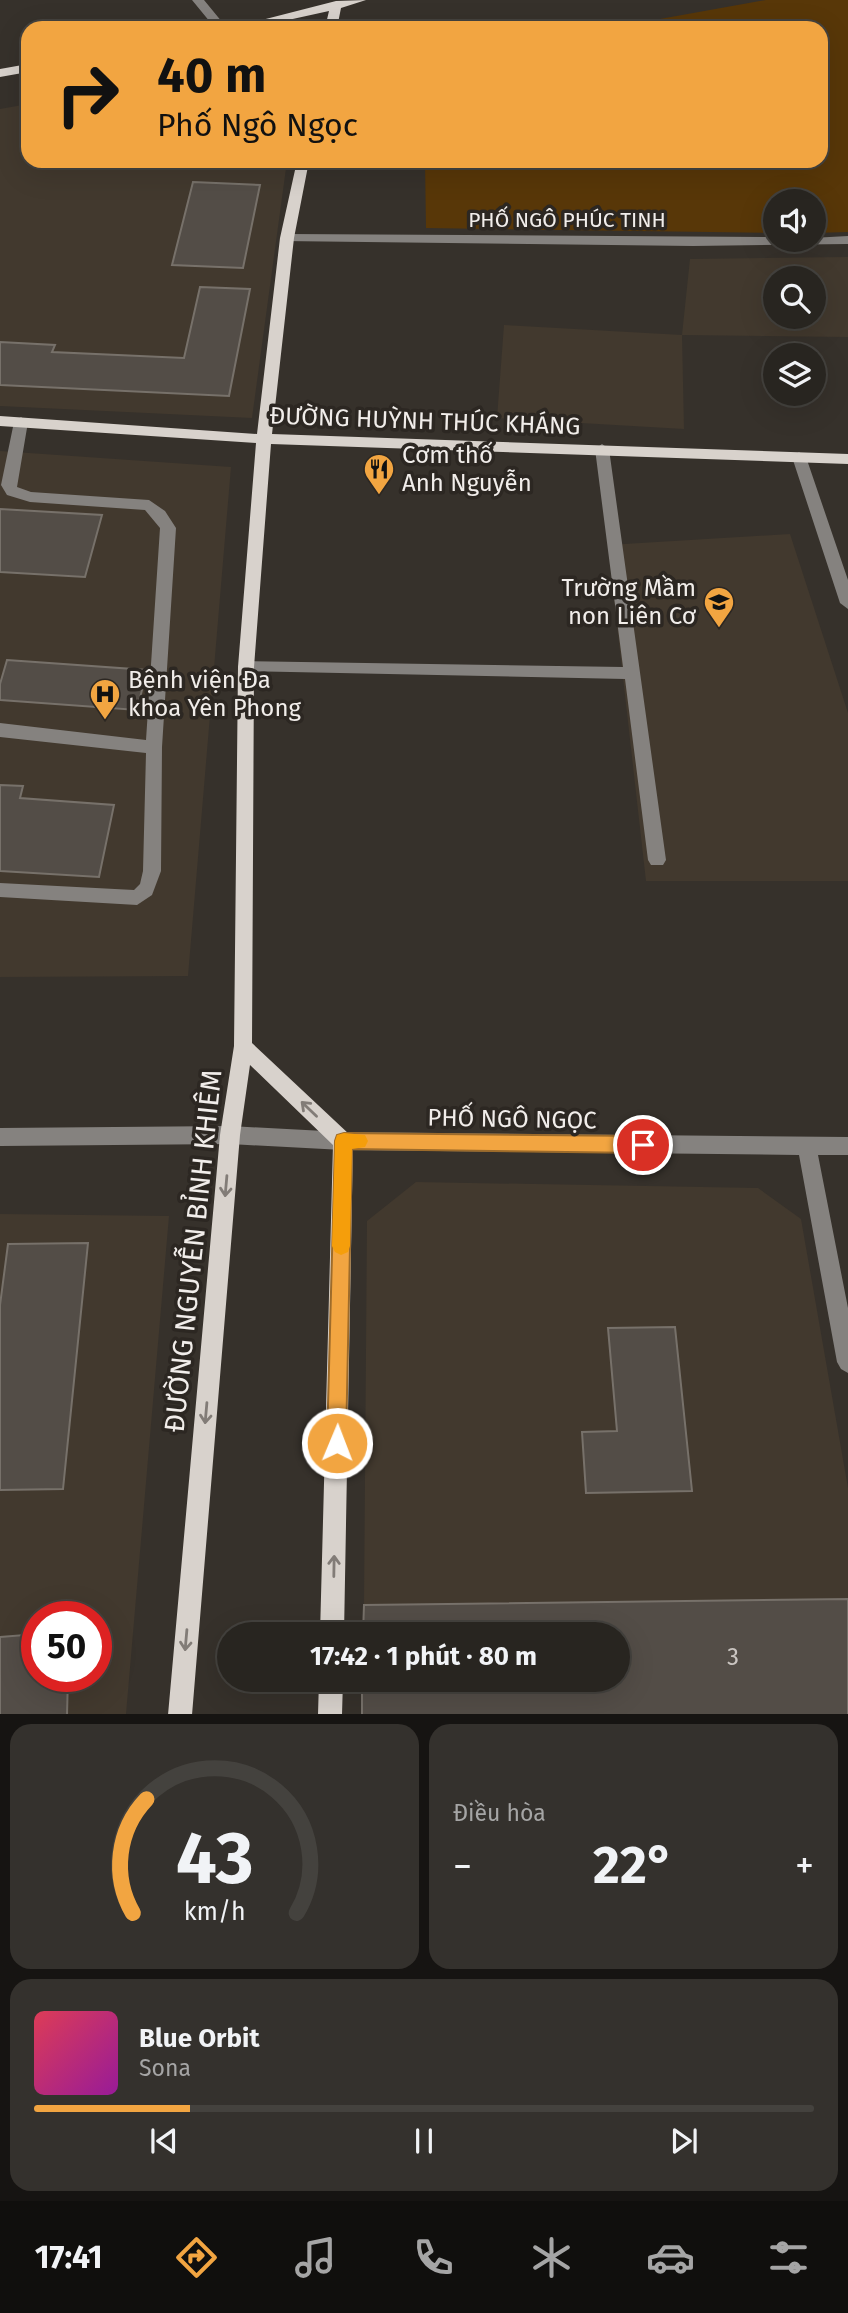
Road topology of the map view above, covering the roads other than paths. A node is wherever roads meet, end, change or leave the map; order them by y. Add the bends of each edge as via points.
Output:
1 (198, 0) edge
2 (360, 0) edge
3 (336, 4) junction
4 (215, 21) edge
5 (266, 21) edge
6 (332, 21) edge
7 (21, 70) edge
8 (0, 74) edge
9 (302, 168) edge
10 (287, 239) junction
11 (848, 240) edge
12 (0, 421) edge
13 (21, 422) junction
14 (264, 439) junction
15 (602, 449) junction
16 (799, 457) junction
17 (848, 459) edge
18 (848, 603) edge
19 (246, 667) junction
20 (633, 673) junction
21 (0, 730) edge
22 (154, 747) junction
23 (657, 860) dead end
24 (0, 890) edge
25 (243, 1046) junction
26 (230, 1135) junction
27 (0, 1137) edge
28 (344, 1141) junction
29 (848, 1146) edge
30 (807, 1147) junction
31 (848, 1362) edge
32 (332, 1622) edge
33 (331, 1692) edge
34 (180, 1714) edge
35 (330, 1714) edge

1 - 4 street
2 - 3 main road
3 - 5 main road
3 - 6 main road
7 - 8 main road
9 - 10 main road
10 - 11 street, PHỐ NGÔ PHÚC TINH
10 - 14 main road
12 - 13 main road, ĐƯỜNG HUỲNH THÚC KHÁNG
13 - 14 main road, ĐƯỜNG HUỲNH THÚC KHÁNG
13 - 22 street via 8,485 12,491 30,497 149,505 168,528
14 - 15 main road, ĐƯỜNG HUỲNH THÚC KHÁNG
14 - 19 main road
15 - 16 main road, ĐƯỜNG HUỲNH THÚC KHÁNG
15 - 20 street
16 - 17 main road, ĐƯỜNG HUỲNH THÚC KHÁNG
16 - 18 street
19 - 20 street
19 - 25 main road
20 - 23 street
21 - 22 street
22 - 24 street via 152,871 145,894 137,898
25 - 26 main road, ĐƯỜNG NGUYỄN BỈNH KHIÊM
28 -> 25 main road, ĐƯỜNG NGUYỄN BỈNH KHIÊM
26 - 27 street, PHỐ NGÔ NGỌC
26 - 28 street, PHỐ NGÔ NGỌC
26 -> 34 main road, ĐƯỜNG NGUYỄN BỈNH KHIÊM
28 - 30 street, PHỐ NGÔ NGỌC
32 -> 28 main road
29 - 30 street, PHỐ NGÔ NGỌC
30 - 31 street
33 - 35 main road

